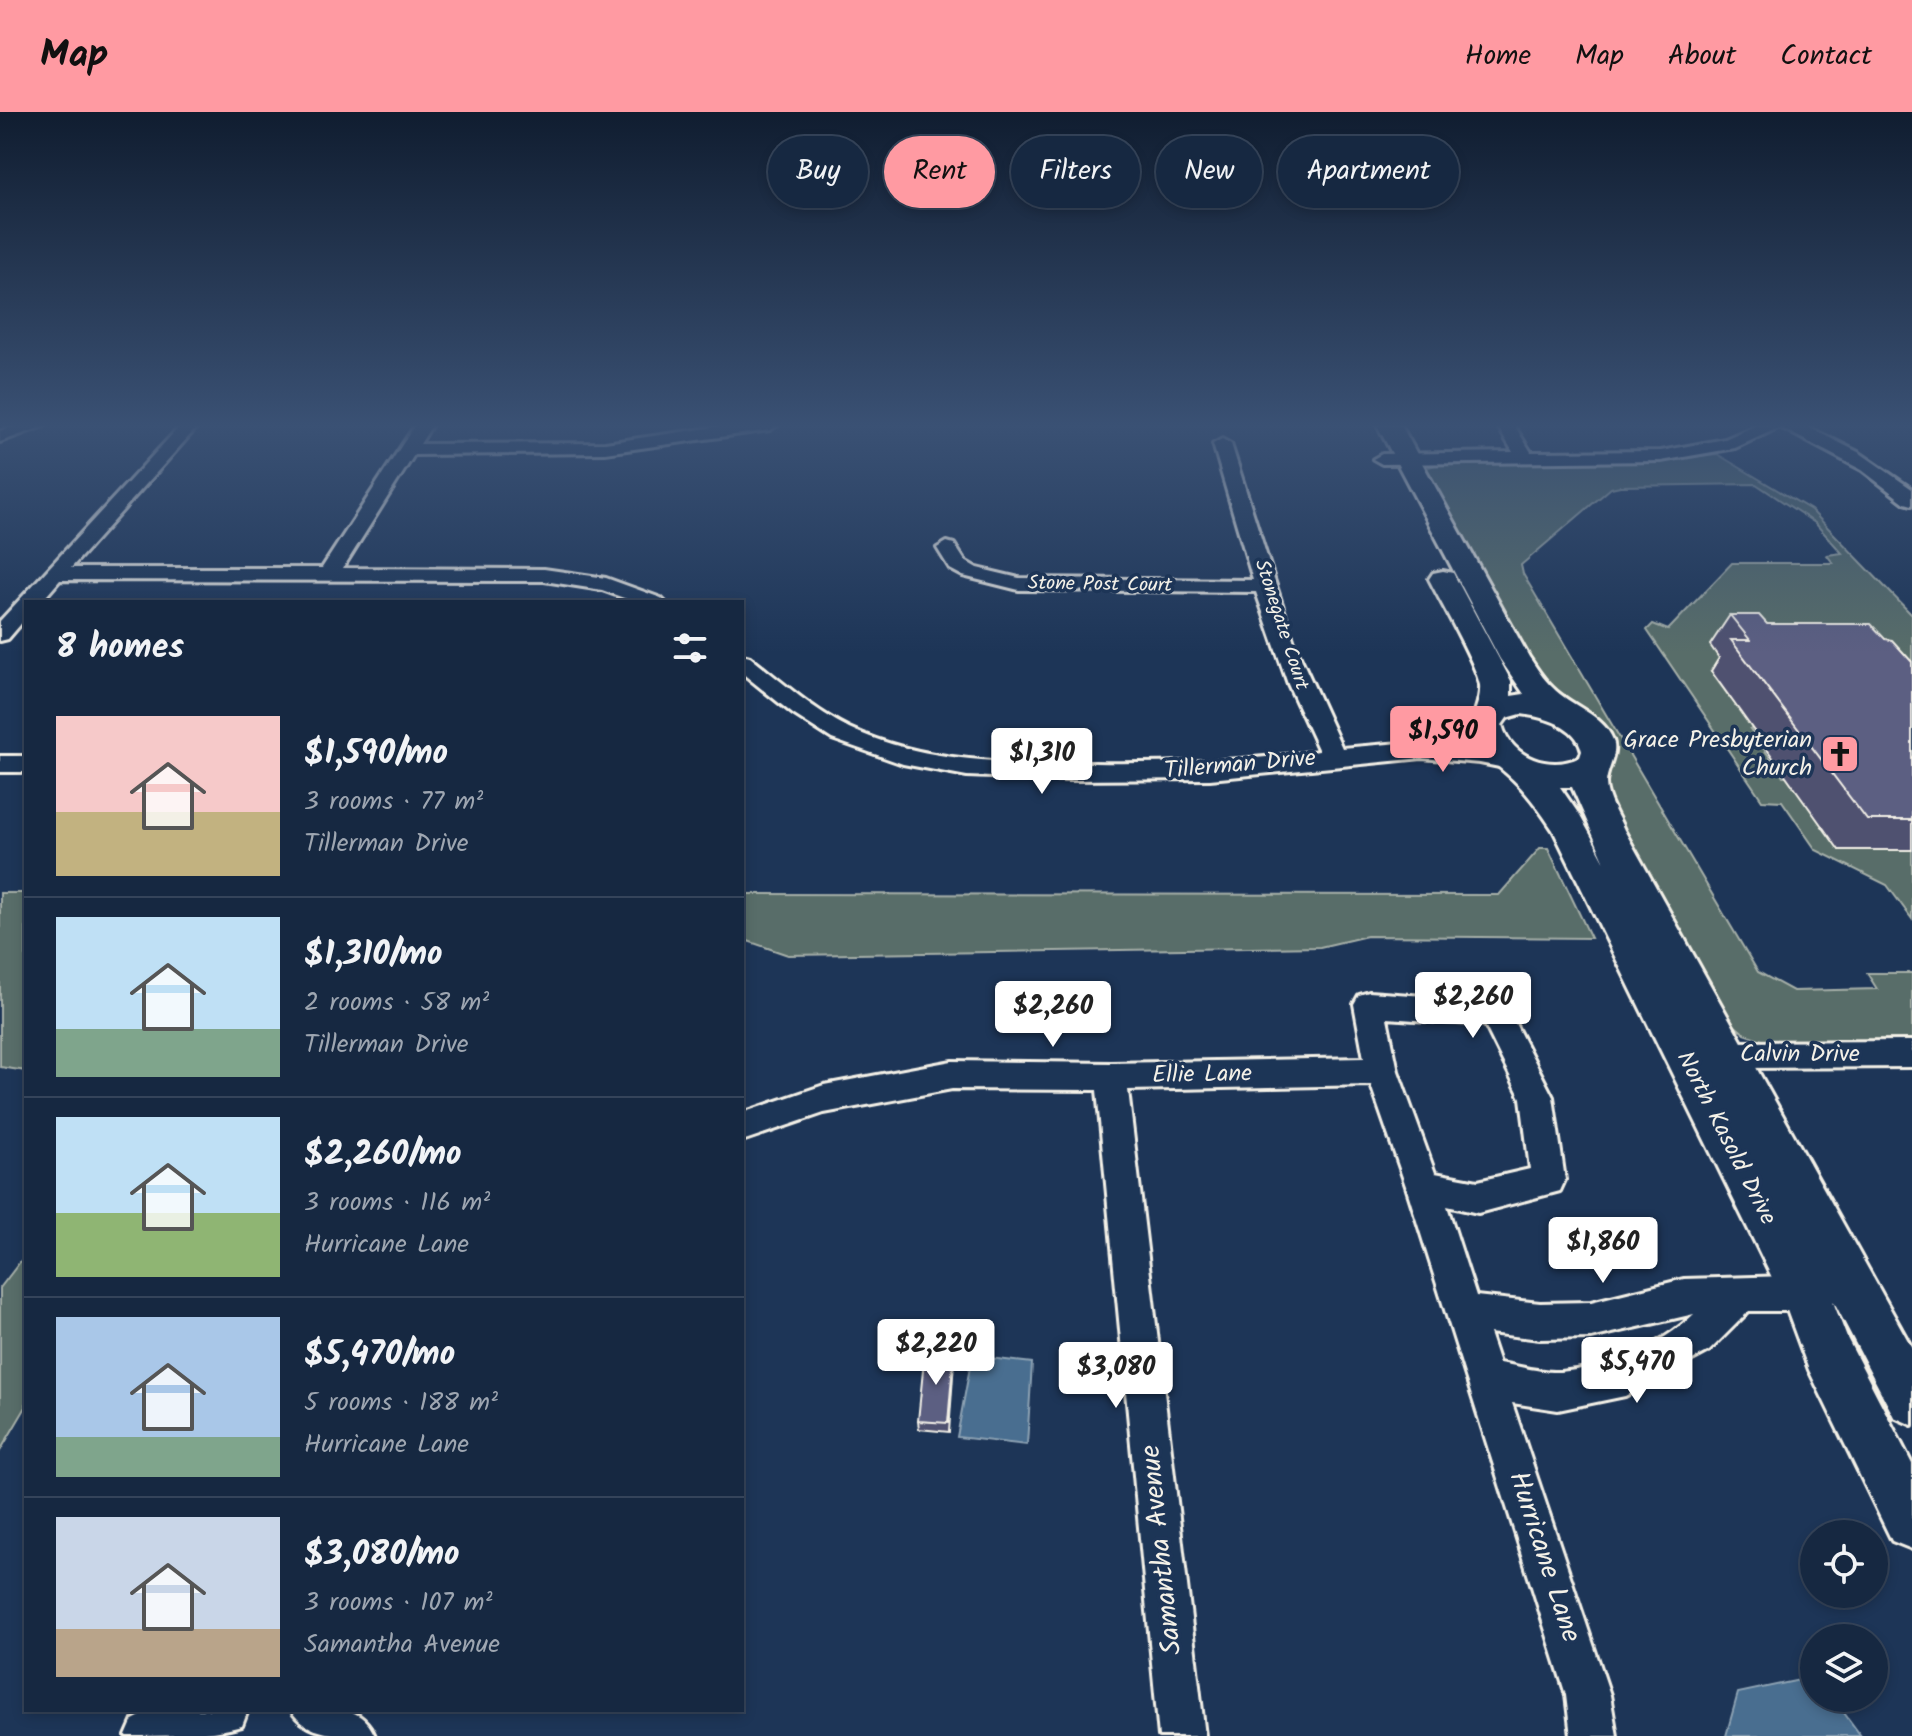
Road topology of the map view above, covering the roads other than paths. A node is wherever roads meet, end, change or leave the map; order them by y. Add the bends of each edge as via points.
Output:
1 (122, 501) edge
2 (376, 501) edge
3 (1240, 501) edge
4 (1414, 501) edge
5 (1420, 501) edge
6 (947, 548) dead end
7 (55, 574) junction
8 (329, 574) junction
9 (1267, 586) junction
10 (32, 600) edge
11 (649, 600) edge
12 (24, 608) edge
13 (0, 634) edge
14 (744, 663) edge
15 (1561, 712) junction
16 (1490, 717) junction
17 (1383, 750) junction
18 (1335, 757) junction
19 (0, 764) edge
20 (24, 764) edge
21 (1515, 764) junction
22 (1591, 767) junction
23 (1912, 1054) edge
24 (1711, 1066) junction
25 (1382, 1071) junction
26 (1111, 1077) junction
27 (744, 1126) edge
28 (1423, 1186) junction
29 (1741, 1293) junction
30 (1805, 1293) junction
31 (1855, 1294) junction
32 (1462, 1312) junction
33 (1488, 1380) junction
34 (1912, 1399) edge
35 (1912, 1521) edge
36 (194, 1712) edge
37 (316, 1712) edge
38 (149, 1736) edge
39 (352, 1736) edge
40 (1182, 1736) edge
41 (1594, 1736) edge

1 - 7 street
2 - 8 street
3 - 9 street, Stonegate Court
4 - 16 main road via 1495,681
5 - 15 main road via 1515,659 1539,693
6 - 9 street, Stone Post Court via 957,565 970,572 1019,584
7 - 8 street
7 - 10 street
8 - 11 street via 558,576 606,584
9 - 18 street, Stonegate Court via 1306,701
12 - 13 street
14 - 18 street, Tillerman Drive via 837,731 895,755 963,769 1185,772
15 - 16 main road via 1521,704 1501,708
15 - 22 main road, North Kasold Drive via 1594,737 1598,756
16 - 17 street, Tillerman Drive
16 - 21 main road, North Kasold Drive via 1488,740
17 - 18 street, Tillerman Drive
17 - 21 street, Tillerman Drive via 1463,750
19 - 20 street
21 - 22 main road via 1560,776
21 - 24 main road, North Kasold Drive via 1543,789 1568,825
22 - 24 main road, North Kasold Drive via 1589,787 1606,830
23 - 24 street, Calvin Drive
24 - 30 main road, North Kasold Drive
24 - 31 main road, North Kasold Drive
25 - 26 street, Ellie Lane
25 - 28 street, Hurricane Lane
25 - 28 street, Hurricane Lane via 1369,1004 1494,1013 1537,1097 1548,1180 1478,1197
26 - 27 street, Ellie Lane via 952,1075 824,1099
26 - 40 street, Samantha Avenue
28 - 32 street, Hurricane Lane
29 - 30 street
29 - 32 street via 1684,1297 1591,1320 1540,1321
29 - 33 street via 1696,1338 1625,1377 1558,1391
30 - 31 street
30 - 35 main road, North Kasold Drive via 1827,1352
31 - 34 main road, North Kasold Drive
32 - 33 street, Hurricane Lane
33 - 41 street, Hurricane Lane via 1588,1695
36 - 38 street
37 - 39 street

